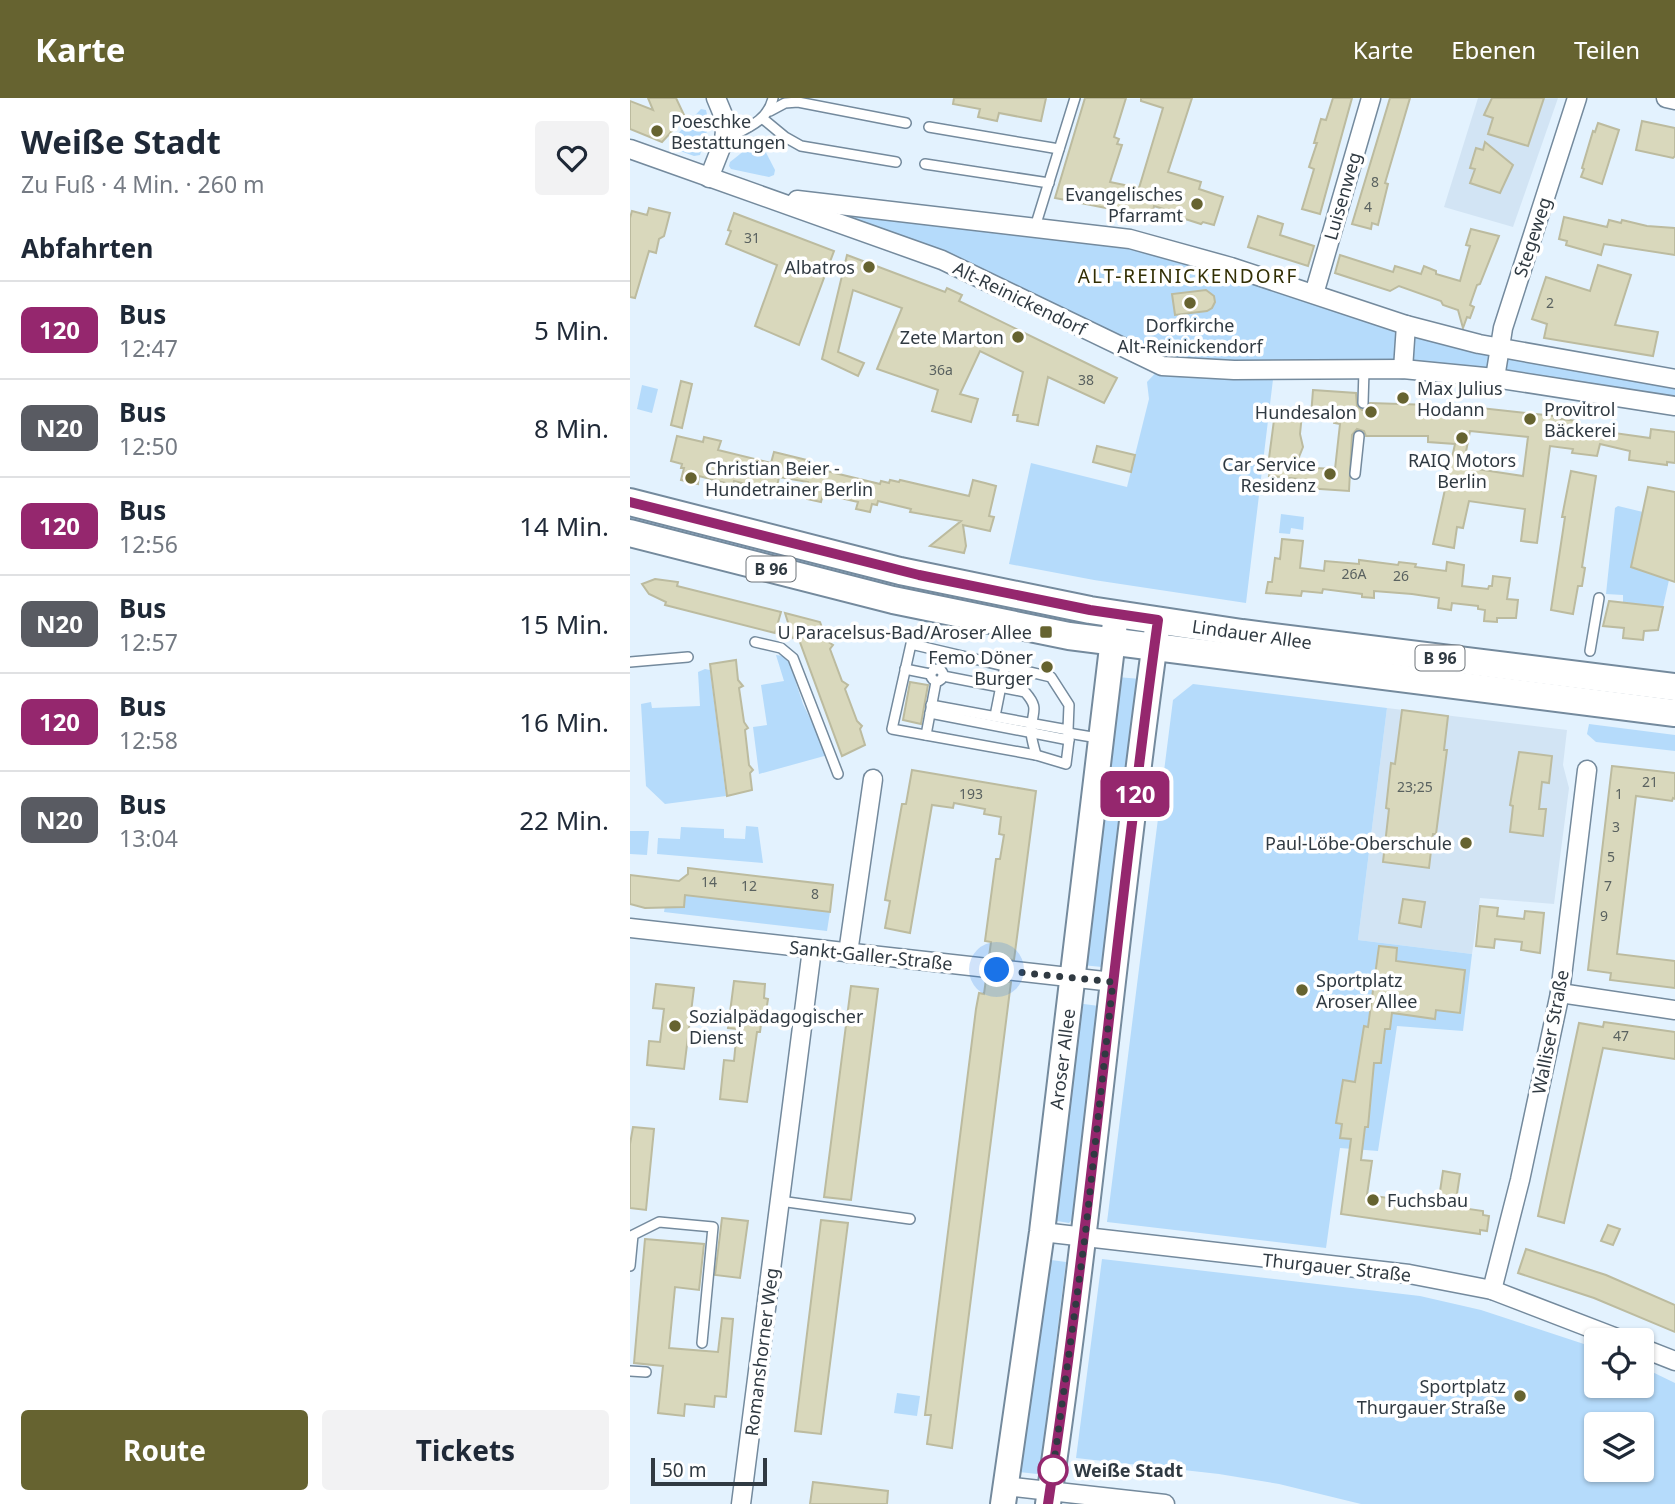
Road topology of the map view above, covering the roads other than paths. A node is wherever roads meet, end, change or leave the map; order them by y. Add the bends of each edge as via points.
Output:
1 (716, 98) edge
2 (773, 98) edge
3 (1075, 98) edge
4 (1371, 98) edge
5 (1577, 98) edge
6 (1666, 98) edge
7 (1675, 100) edge
8 (771, 111) junction
9 (762, 118) junction
10 (906, 123) dead end
11 (929, 127) dead end
12 (724, 140) junction
13 (1059, 149) junction
14 (631, 152) edge
15 (896, 162) dead end
16 (925, 164) dead end
17 (709, 178) junction
18 (1049, 183) junction
19 (766, 197) junction
20 (1035, 227) junction
21 (1314, 294) junction
22 (1406, 325) junction
23 (1500, 349) junction
24 (1403, 369) junction
25 (1364, 370) junction
26 (1639, 373) junction
27 (1495, 378) junction
28 (1675, 379) edge
29 (1635, 400) junction
30 (1363, 403) dead end
31 (1675, 406) edge
32 (1359, 436) dead end
33 (1355, 474) dead end
34 (630, 502) edge
35 (630, 533) edge
36 (1599, 598) dead end
37 (1116, 614) junction
38 (1158, 620) junction
39 (755, 642) dead end
40 (1112, 643) junction
41 (1154, 648) junction
42 (942, 651) junction
43 (1590, 651) dead end
44 (688, 657) dead end
45 (630, 662) edge
46 (1006, 666) junction
47 (905, 669) junction
48 (937, 675) junction
49 (1001, 687) junction
50 (1675, 687) edge
51 (931, 709) junction
52 (1675, 713) edge
53 (995, 716) junction
54 (1032, 728) junction
55 (1068, 734) junction
56 (926, 735) junction
57 (1101, 739) junction
58 (1036, 755) junction
59 (1587, 770) dead end
60 (838, 774) dead end
61 (873, 779) dead end
62 (630, 928) edge
63 (812, 949) junction
64 (848, 953) junction
65 (1072, 978) junction
66 (1113, 982) junction
67 (1560, 993) junction
68 (1675, 1010) edge
69 (780, 1201) junction
70 (911, 1219) dead end
71 (1042, 1232) junction
72 (1085, 1237) junction
73 (631, 1242) edge
74 (630, 1266) edge
75 (1492, 1290) junction
76 (1591, 1328) edge
77 (702, 1343) dead end
78 (1654, 1353) edge
79 (1675, 1361) edge
80 (630, 1371) edge
81 (646, 1372) dead end
82 (1004, 1495) edge
83 (1049, 1497) edge
84 (741, 1504) edge
85 (1166, 1504) edge

1 - 12 street via 726,122
2 - 8 lane
3 - 13 lane
4 - 21 street, Luisenweg
5 - 23 street, Stegeweg
6 - 7 street
8 - 9 lane
8 - 10 lane via 798,102
9 - 12 lane
9 - 15 lane via 801,146
11 - 13 lane
12 - 17 street
13 - 18 lane
14 - 17 street, Alt-Reinickendorf
16 - 18 lane
17 - 19 street, Alt-Reinickendorf
18 - 20 lane
19 - 20 street, Alt-Reinickendorf
19 - 25 street, Alt-Reinickendorf via 942,260 1162,366
20 - 21 street, Alt-Reinickendorf via 1149,243
21 - 22 street, Alt-Reinickendorf
22 - 23 street, Alt-Reinickendorf
22 - 24 street
23 - 26 street, Alt-Reinickendorf
23 - 27 street, Stegeweg
24 - 25 street, Alt-Reinickendorf
24 - 27 street, Alt-Reinickendorf
25 - 30 lane
26 - 28 street, Alt-Reinickendorf
26 - 29 street
27 - 29 street, Alt-Reinickendorf
29 - 31 street, Alt-Reinickendorf
32 - 33 lane
34 - 37 main road, Lindauer Allee / B 96 via 900,571
35 - 40 main road, Lindauer Allee / B 96 via 902,602
36 - 43 lane
37 - 38 main road, Lindauer Allee / B 96
37 - 40 main road, Aroser Allee
38 - 41 main road
38 - 50 main road, Lindauer Allee / B 96
39 - 60 lane via 781,648 793,658
40 - 41 main road, Lindauer Allee / B 96
40 - 57 main road, Aroser Allee
41 - 52 main road, Lindauer Allee / B 96
41 - 66 main road
42 - 46 lane
42 - 47 lane via 911,644
42 - 48 lane
44 - 45 lane
46 - 49 lane
46 - 55 lane via 1051,677 1069,705
47 - 48 lane
47 - 56 lane via 892,729
48 - 49 lane
48 - 51 lane
49 - 53 lane
49 - 54 lane via 1025,692 1033,702
51 - 53 lane
51 - 54 lane
51 - 56 lane
53 - 54 lane
54 - 55 lane
54 - 58 lane
55 - 57 lane
55 - 58 lane via 1066,764
56 - 58 lane
57 - 65 main road, Aroser Allee
59 - 67 street, Walliser Straße
61 - 64 street
62 - 63 street, Sankt-Galler-Straße
63 - 64 street, Sankt-Galler-Straße
63 - 69 street, Romanshorner Weg
64 - 65 street, Sankt-Galler-Straße
65 - 66 street, Sankt-Galler-Straße
65 - 71 main road, Aroser Allee
66 - 72 main road
67 - 68 street
67 - 75 street, Walliser Straße
69 - 70 lane
69 - 84 street, Romanshorner Weg
71 - 72 street, Thurgauer Straße
71 - 82 main road, Aroser Allee
72 - 75 street, Thurgauer Straße via 1409,1274
72 - 83 main road
73 - 74 lane
73 - 77 lane via 633,1235 659,1222 713,1227
75 - 76 street, Thurgauer Straße
78 - 79 street
80 - 81 lane
82 - 83 street
83 - 85 street

